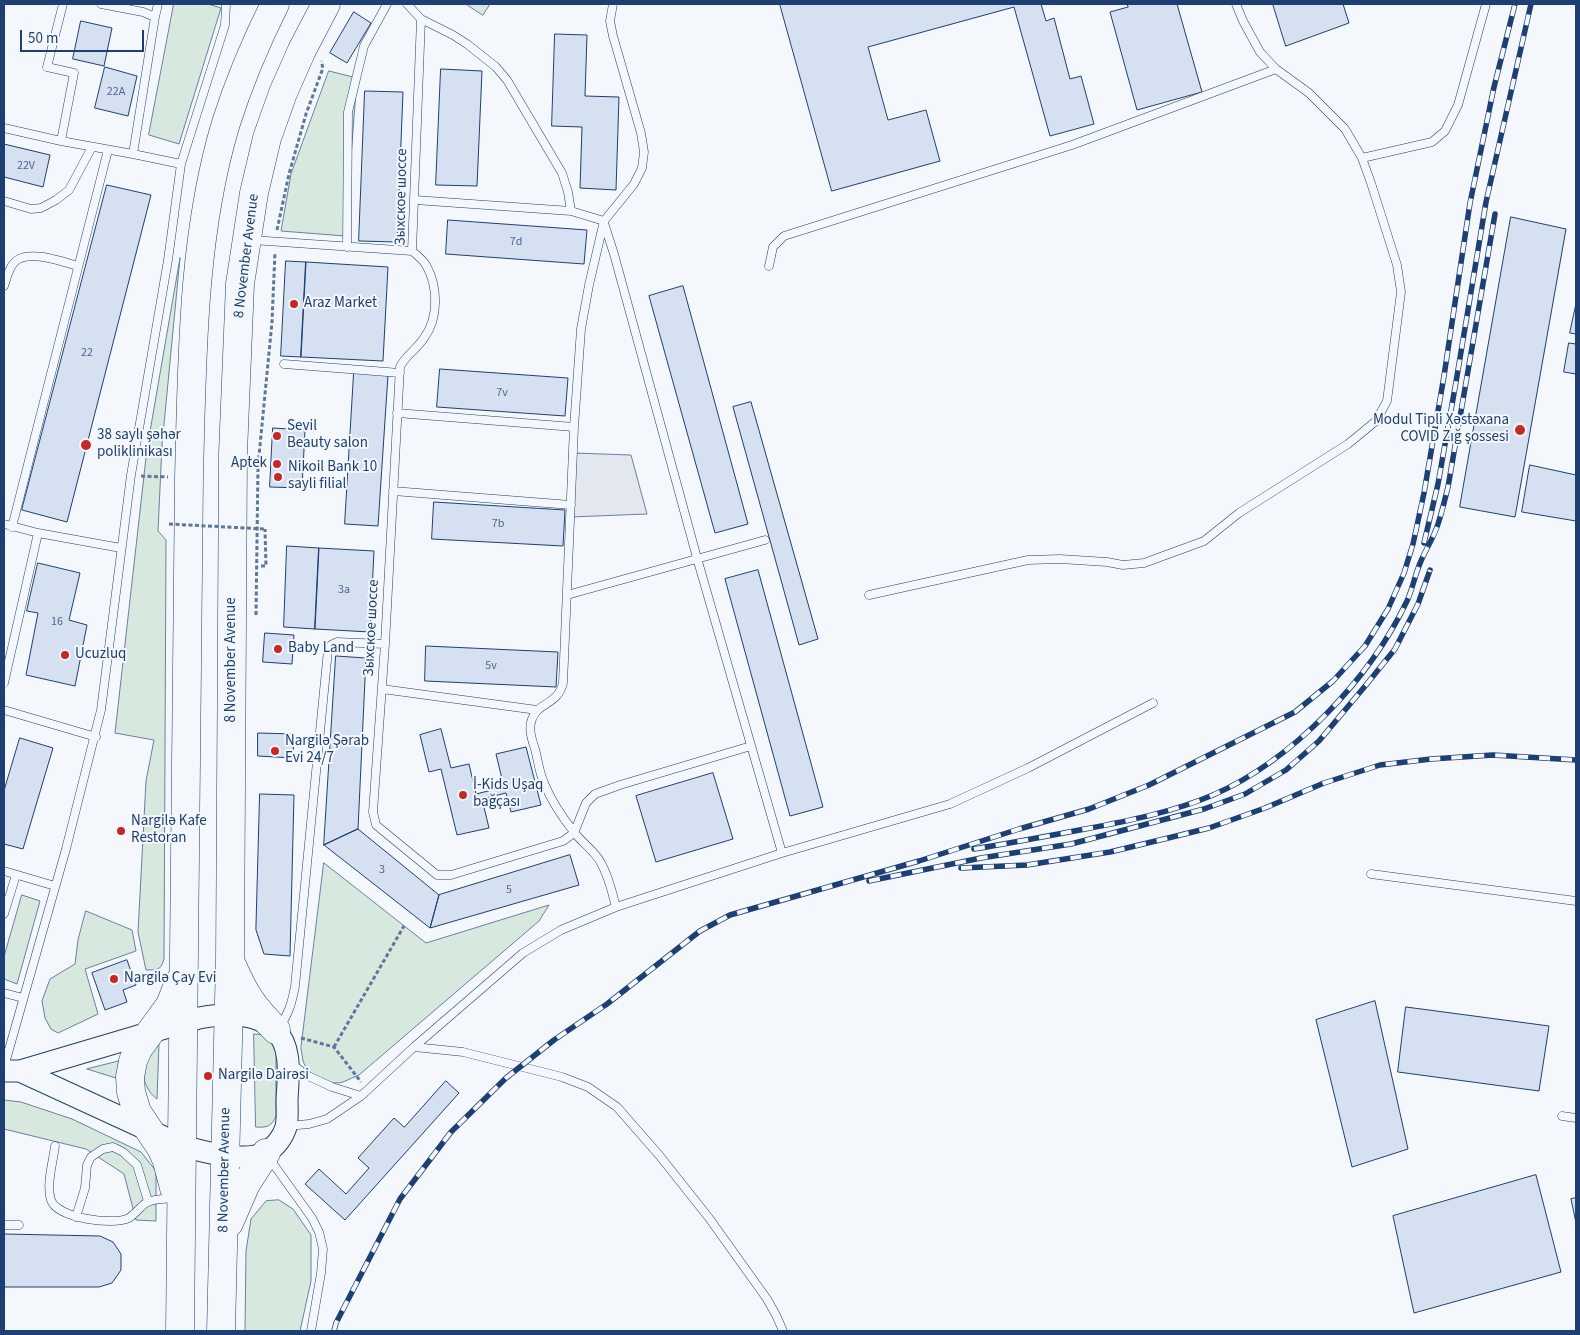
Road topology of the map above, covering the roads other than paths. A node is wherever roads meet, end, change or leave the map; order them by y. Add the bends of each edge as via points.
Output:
1 (63, 4) edge
2 (101, 4) edge
3 (158, 4) edge
4 (226, 4) edge
5 (275, 4) edge
6 (326, 4) edge
7 (387, 4) edge
8 (407, 4) edge
9 (613, 4) edge
10 (1236, 4) edge
11 (1486, 4) edge
12 (155, 16) junction
13 (421, 19) junction
14 (1276, 69) junction
15 (4, 128) edge
16 (62, 141) junction
17 (92, 147) junction
18 (108, 150) junction
19 (133, 154) junction
20 (1362, 158) junction
21 (181, 164) junction
22 (414, 200) junction
23 (4, 201) edge
24 (571, 211) junction
25 (604, 221) junction
26 (246, 240) junction
27 (347, 247) junction
28 (412, 252) junction
29 (78, 266) junction
30 (769, 266) dead end
31 (4, 286) edge
32 (284, 364) dead end
33 (400, 373) junction
34 (397, 413) junction
35 (574, 427) junction
36 (393, 491) junction
37 (571, 506) junction
38 (4, 524) edge
39 (12, 527) junction
40 (38, 533) junction
41 (765, 540) dead end
42 (121, 548) junction
43 (697, 558) junction
44 (869, 594) dead end
45 (567, 595) junction
46 (385, 644) junction
47 (4, 683) edge
48 (382, 690) junction
49 (1153, 703) dead end
50 (4, 710) edge
51 (537, 710) junction
52 (96, 737) junction
53 (751, 746) junction
54 (574, 833) junction
55 (782, 853) junction
56 (4, 871) edge
57 (16, 874) junction
58 (1371, 874) dead end
59 (55, 886) junction
60 (1576, 900) edge
61 (616, 907) junction
62 (4, 914) edge
63 (230, 959) junction
64 (184, 964) junction
65 (4, 993) edge
66 (23, 998) junction
67 (228, 1014) junction
68 (183, 1022) junction
69 (276, 1030) junction
70 (149, 1033) junction
71 (414, 1047) junction
72 (288, 1060) junction
73 (9, 1070) edge
74 (364, 1094) junction
75 (1562, 1116) dead end
76 (1576, 1118) edge
77 (286, 1126) junction
78 (148, 1129) junction
79 (54, 1146) dead end
80 (183, 1146) junction
81 (266, 1153) junction
82 (225, 1155) junction
83 (148, 1201) junction
84 (179, 1211) junction
85 (76, 1217) junction
86 (4, 1225) edge
87 (19, 1225) dead end
88 (223, 1243) junction
89 (180, 1331) edge
90 (221, 1331) edge
91 (311, 1331) edge
92 (783, 1331) edge

1 - 16 lane via 47,66 74,73
2 - 12 lane
3 - 12 lane
4 - 21 lane via 225,25
5 - 64 highway via 243,75 226,124 212,181 197,280 189,478
6 - 26 highway, 8 November Avenue via 283,92 267,138
7 - 27 lane via 364,46 348,112
8 - 13 lane
9 - 25 lane via 610,21 613,36 644,152 642,168 634,184
10 - 14 lane via 1260,52
11 - 20 lane via 1458,105 1445,132 1432,142
12 - 19 lane
13 - 22 lane, Зыхское шоссе
13 - 24 lane via 467,44 507,80 562,173
14 - 20 lane via 1309,93 1345,129
14 - 30 lane via 1072,145 784,236 773,247
15 - 16 lane
16 - 17 lane
17 - 18 lane
17 - 23 lane via 69,190 56,200 31,209
18 - 19 lane
18 - 29 lane
19 - 21 lane
20 - 44 lane via 1397,266 1400,292 1387,401 1376,421 1348,444 1239,513 1204,541 1144,564 1028,560
21 - 42 lane
22 - 24 lane
22 - 28 lane, Зыхское шоссе
24 - 25 lane
25 - 35 lane via 581,329
25 - 43 lane
26 - 27 lane
26 - 63 highway, 8 November Avenue via 240,284 233,453
27 - 28 lane
28 - 33 lane, Зыхское шоссе via 425,263 433,280 436,302 426,336 403,360
29 - 31 lane via 33,256 18,259 9,269
29 - 39 lane
32 - 33 lane
33 - 34 lane, Зыхское шоссе
34 - 35 lane
34 - 36 lane, Зыхское шоссе
35 - 37 lane
36 - 37 lane
36 - 46 lane, Зыхское шоссе
37 - 45 lane
38 - 39 lane
39 - 40 lane
40 - 42 lane
40 - 47 lane
41 - 43 lane
42 - 52 lane
43 - 45 lane
43 - 53 lane
45 - 51 lane via 561,692
46 - 48 lane, Зыхское шоссе
46 - 69 lane via 337,642 328,650 296,986 292,1005
48 - 51 lane
48 - 54 lane, Зыхское шоссе via 373,812 376,824 437,875 451,875 563,841
49 - 55 lane via 1028,768 950,804
50 - 52 lane
51 - 54 lane via 530,733 543,781
52 - 59 lane
53 - 54 lane via 595,794 586,803
53 - 55 lane
54 - 61 lane via 601,862
55 - 61 lane
56 - 57 lane
57 - 59 lane
57 - 62 lane
58 - 60 lane
59 - 66 lane
61 - 71 lane via 561,930 523,953
63 - 67 highway, 8 November Avenue
63 - 69 highway via 242,990
64 - 68 highway
64 - 70 highway via 170,1005
65 - 66 lane
66 - 73 lane
67 - 68 main road
67 - 69 main road via 257,1019
67 - 82 highway, 8 November Avenue
68 - 70 main road
68 - 80 highway
69 - 72 main road
70 - 73 main road
70 - 78 highway via 138,1049 130,1077 137,1112
71 - 74 lane
71 - 92 lane via 463,1052 562,1077 588,1086 617,1107 709,1218 767,1299
72 - 74 lane via 306,1075
72 - 77 main road
73 - 78 main road
74 - 77 lane via 327,1119
75 - 76 lane
77 - 81 main road via 279,1142
78 - 80 main road
78 - 84 highway via 167,1160
79 - 85 lane via 49,1185 51,1200 56,1208
80 - 82 main road
80 - 84 highway
81 - 82 main road
81 - 88 highway via 237,1202
81 - 91 lane via 319,1232 323,1249
82 - 88 highway, 8 November Avenue
83 - 84 lane
83 - 85 lane via 128,1218 102,1221
83 - 85 lane via 137,1165 113,1147 103,1149 86,1165 85,1188
84 - 89 highway
86 - 87 lane
88 - 90 highway, 8 November Avenue

